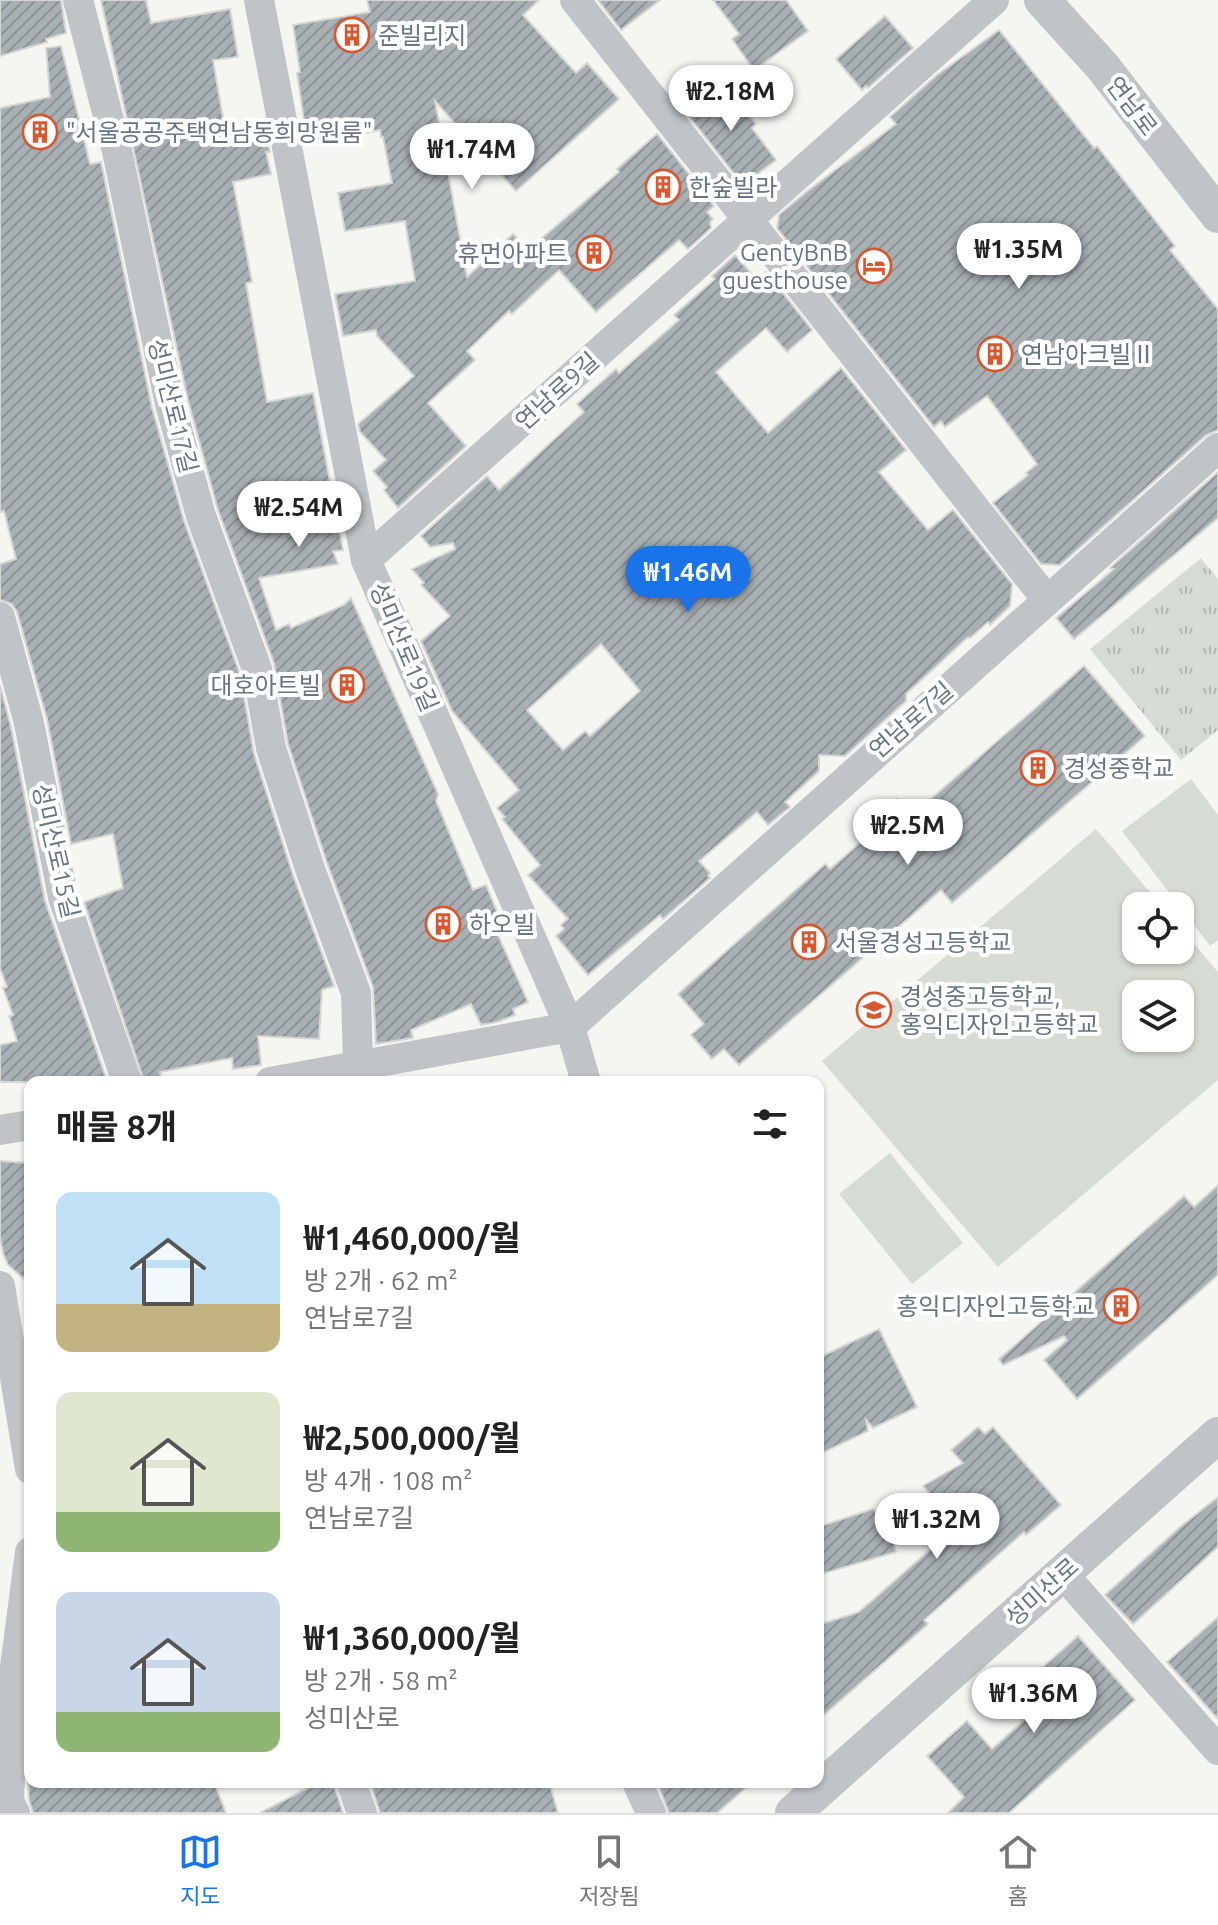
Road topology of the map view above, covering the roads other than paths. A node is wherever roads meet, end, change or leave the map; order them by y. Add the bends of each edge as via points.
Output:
1 (78, 0) edge
2 (259, 0) edge
3 (575, 0) edge
4 (994, 0) edge
5 (1042, 0) edge
6 (1218, 215) edge
7 (746, 220) junction
8 (1218, 448) edge
9 (366, 560) junction
10 (1047, 600) junction
11 (0, 617) edge
12 (570, 1027) junction
13 (356, 1074) edge
14 (125, 1076) edge
15 (334, 1076) edge
16 (584, 1076) edge
17 (24, 1126) edge
18 (0, 1130) edge
19 (0, 1286) edge
20 (24, 1432) edge
21 (1218, 1435) edge
22 (1063, 1574) junction
23 (24, 1585) edge
24 (7, 1677) edge
25 (1218, 1750) edge
26 (824, 1783) edge
27 (353, 1788) edge
28 (640, 1788) edge
29 (818, 1788) edge
30 (801, 1803) edge
31 (15, 1813) edge
32 (362, 1813) edge
33 (651, 1813) edge

1 - 13 street, 성미산로17길 via 117,151 170,404 201,516 257,669 271,748 356,993
2 - 9 street, 성미산로19길
3 - 7 street
4 - 7 street, 연남로9길
5 - 6 street, 연남로 via 1102,66
7 - 9 street, 연남로9길
7 - 10 street
8 - 10 street, 연남로7길
9 - 12 street, 성미산로19길
10 - 12 street, 연남로7길
11 - 14 street, 성미산로15길 via 29,723 63,897
12 - 13 street
12 - 16 street, 성미산로19길
13 - 15 street
17 - 18 street
19 - 20 street
21 - 22 street, 성미산로
22 - 25 street
22 - 26 street, 성미산로
23 - 24 street
24 - 31 street via 9,1801
27 - 32 street
28 - 33 street
29 - 30 street, 성미산로

